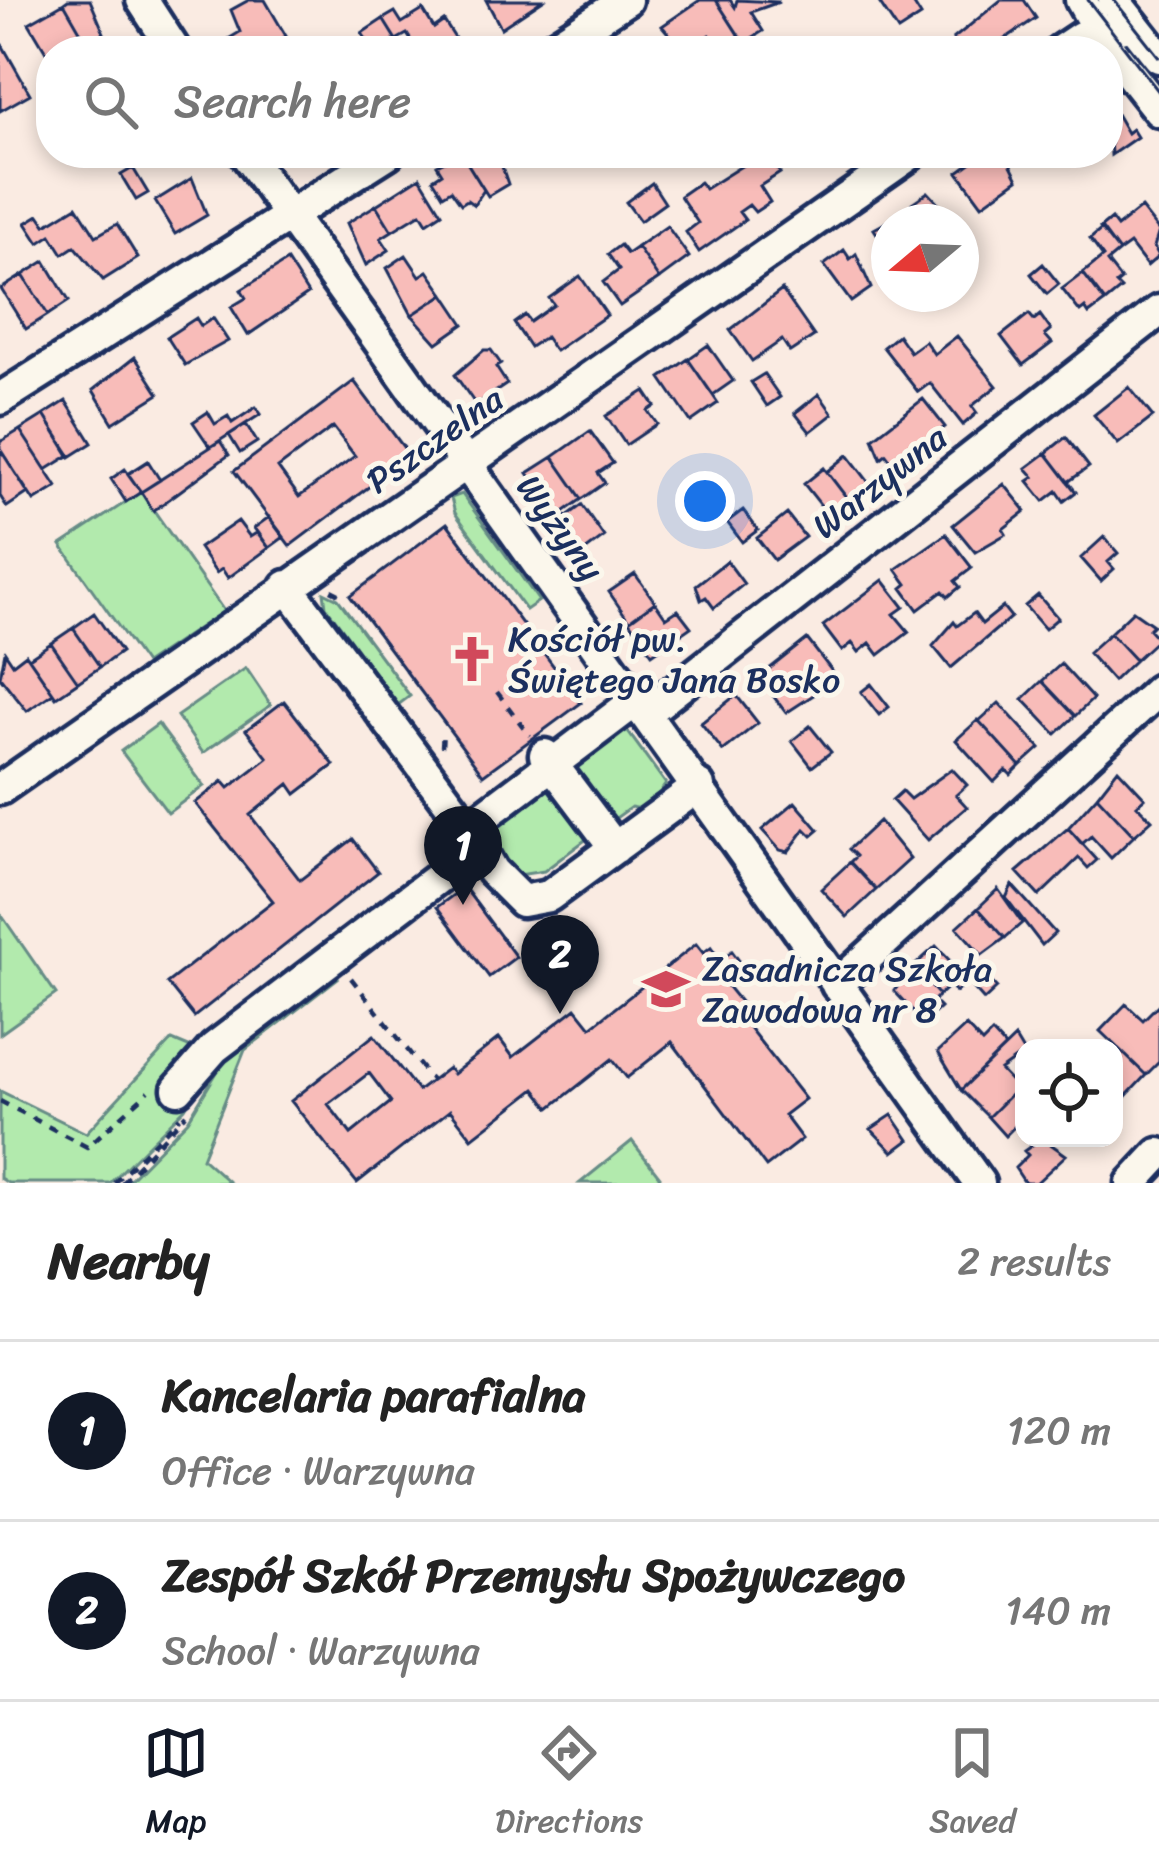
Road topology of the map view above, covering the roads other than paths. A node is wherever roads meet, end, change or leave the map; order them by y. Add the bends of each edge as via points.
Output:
1 (142, 0) edge
2 (626, 0) edge
3 (1081, 0) edge
4 (1123, 12) edge
5 (1099, 32) junction
6 (165, 36) edge
7 (570, 36) edge
8 (1091, 36) edge
9 (1102, 36) edge
10 (1159, 57) edge
11 (1123, 63) edge
12 (1159, 110) edge
13 (256, 168) edge
14 (364, 168) edge
15 (891, 168) edge
16 (290, 215) junction
17 (1159, 311) edge
18 (0, 399) edge
19 (468, 463) junction
20 (287, 586) junction
21 (1159, 690) edge
22 (642, 706) junction
23 (543, 753) junction
24 (699, 786) junction
25 (0, 789) edge
26 (472, 838) junction
27 (615, 848) junction
28 (837, 985) junction
29 (185, 1104) road end
30 (1159, 1154) edge
31 (979, 1183) edge
32 (1132, 1183) edge

1 - 6 street
2 - 7 street
3 - 5 street
4 - 5 street
4 - 10 street
5 - 8 street
5 - 9 street
11 - 12 street
13 - 16 street, Wyżyny
14 - 16 street
15 - 19 street, Pszczelna
16 - 18 street
16 - 19 street, Wyżyny
17 - 22 street, Warzywna
19 - 20 street, Pszczelna
19 - 22 street, Wyżyny
20 - 25 street, Pszczelna
20 - 26 street
21 - 28 street
22 - 23 street, Warzywna
22 - 24 street, Wyżyny
23 - 26 street, Warzywna
23 - 27 street
24 - 27 street
24 - 28 street, Wyżyny
26 - 27 street via 503,886 530,902
26 - 29 street via 214,1048
28 - 31 street, Wyżyny
30 - 32 street

